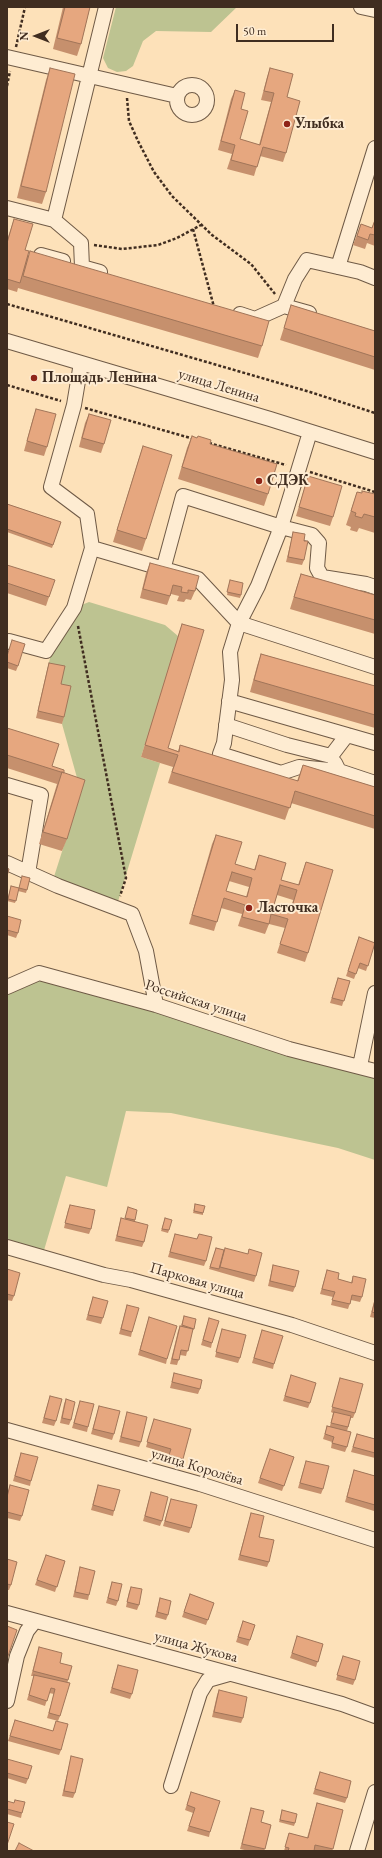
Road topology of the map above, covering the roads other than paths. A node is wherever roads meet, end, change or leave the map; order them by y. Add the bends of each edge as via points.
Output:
1 (106, 7) edge
2 (361, 7) edge
3 (375, 10) edge
4 (7, 57) edge
5 (89, 76) junction
6 (177, 96) dead end
7 (375, 148) edge
8 (7, 208) edge
9 (54, 220) junction
10 (41, 255) edge
11 (82, 267) junction
12 (338, 267) junction
13 (112, 276) edge
14 (375, 278) edge
15 (284, 306) junction
16 (214, 307) edge
17 (322, 317) edge
18 (7, 341) edge
19 (81, 363) junction
20 (310, 432) junction
21 (375, 452) edge
22 (282, 527) junction
23 (92, 548) junction
24 (163, 570) junction
25 (375, 587) edge
26 (239, 623) junction
27 (7, 642) edge
28 (375, 666) edge
29 (229, 701) junction
30 (226, 726) junction
31 (347, 735) junction
32 (375, 743) edge
33 (331, 756) junction
34 (339, 771) junction
35 (375, 783) edge
36 (7, 785) edge
37 (7, 863) edge
38 (28, 873) junction
39 (7, 987) edge
40 (375, 993) edge
41 (156, 1004) junction
42 (360, 1066) junction
43 (375, 1071) edge
44 (7, 1247) edge
45 (375, 1353) edge
46 (7, 1430) edge
47 (375, 1540) edge
48 (7, 1613) edge
49 (35, 1621) junction
50 (229, 1674) junction
51 (7, 1701) edge
52 (375, 1716) edge
53 (171, 1786) dead end
54 (375, 1792) edge
55 (357, 1851) edge

1 - 5 street
2 - 3 street
4 - 5 street
5 - 6 street
5 - 9 street
7 - 12 street
8 - 9 street
9 - 11 street via 81,243
10 - 11 street
11 - 13 street
12 - 14 street
12 - 15 street via 307,260 295,279
15 - 16 street via 255,319
15 - 17 street
18 - 19 street, улица Ленина
19 - 20 street, улица Ленина
19 - 23 street via 74,405 51,487 87,514
20 - 21 street, улица Ленина
20 - 22 street
22 - 24 street via 183,496
22 - 25 street via 312,535 319,543 318,568 322,577
22 - 26 street via 258,586
23 - 24 street
23 - 27 street via 74,608 46,651
24 - 26 street via 198,579
26 - 28 street
26 - 29 street via 230,652 232,680
29 - 30 street
29 - 31 street
30 - 33 street
30 - 34 street via 220,754 281,774 299,767
31 - 32 street
31 - 33 street
33 - 34 street
34 - 35 street
36 - 38 street via 41,795
37 - 38 street
38 - 41 street via 132,914 146,951
39 - 41 street, Российская улица via 39,973
40 - 42 street
41 - 42 street, Российская улица via 289,1049
42 - 43 street, Российская улица
44 - 45 street, Парковая улица via 292,1325
46 - 47 street, улица Королёва via 200,1484
48 - 49 street, улица Жукова
49 - 50 street, улица Жукова
49 - 51 street via 27,1631 17,1656
50 - 52 street, улица Жукова via 342,1704
50 - 53 street via 208,1680 200,1693
54 - 55 street

